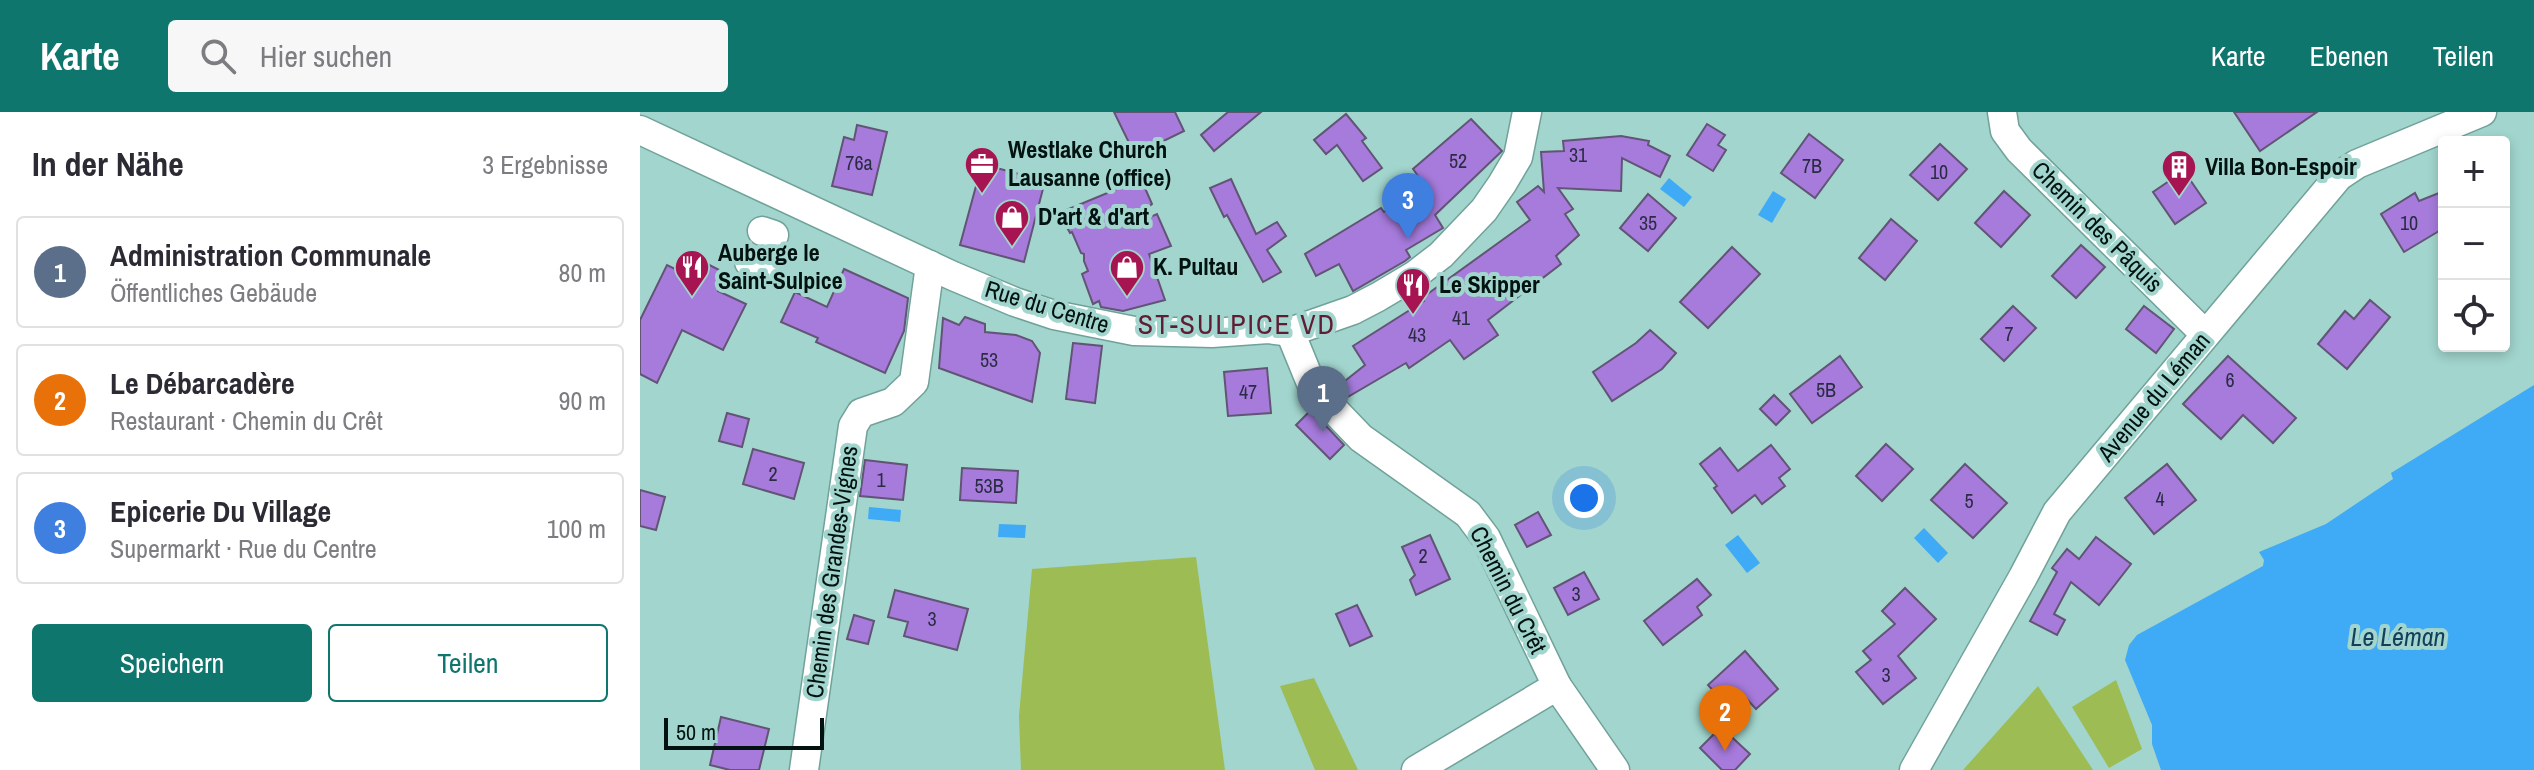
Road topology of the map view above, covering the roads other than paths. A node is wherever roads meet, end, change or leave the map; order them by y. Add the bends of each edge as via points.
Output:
1 (1527, 112) edge
2 (2002, 112) edge
3 (2482, 112) edge
4 (640, 130) edge
5 (930, 265) junction
6 (1290, 332) junction
7 (2205, 334) junction
8 (1557, 686) junction
9 (804, 770) edge
10 (1416, 770) edge
11 (1615, 770) edge
12 (1914, 770) edge

1 - 6 street, Rue du Centre via 1518,157 1502,184 1441,255 1353,310
2 - 7 street, Chemin des Pâquis via 2005,131 2019,150
3 - 7 street, Avenue du Léman via 2339,176
4 - 5 street, Rue du Centre
5 - 6 street, Rue du Centre via 1015,302 1102,326
5 - 9 street, Chemin des Grandes-Vignes via 914,382 893,402 861,413 853,426
6 - 8 street, Chemin du Crêt via 1313,388 1361,438 1468,514 1486,538
7 - 12 street, Avenue du Léman via 2057,512
8 - 10 street
8 - 11 street, Chemin du Crêt

